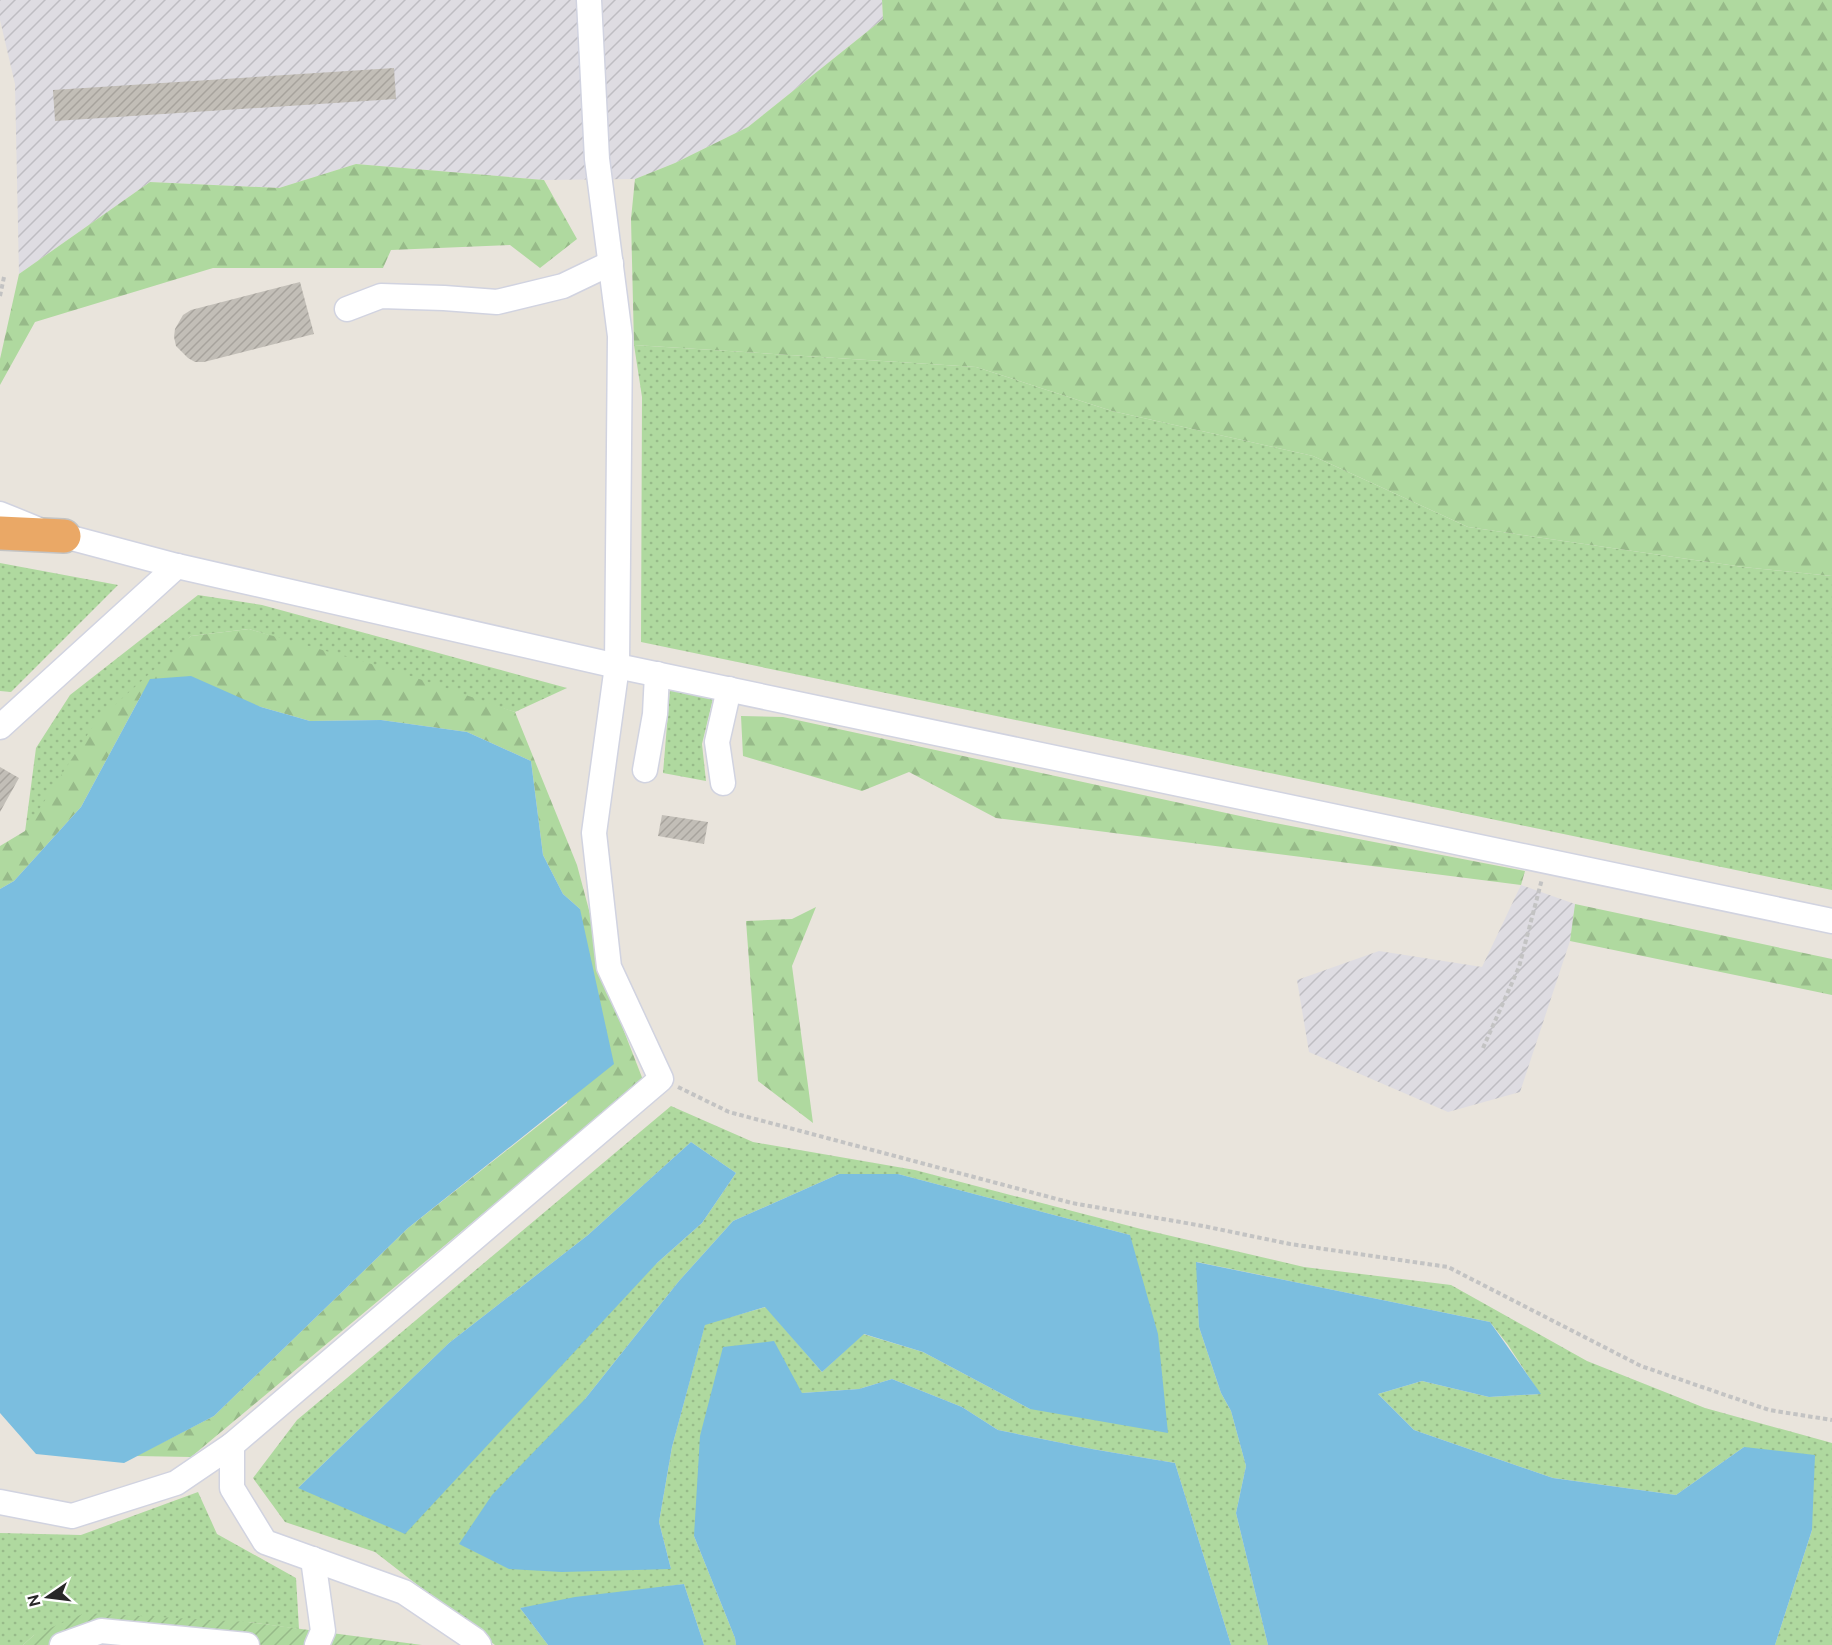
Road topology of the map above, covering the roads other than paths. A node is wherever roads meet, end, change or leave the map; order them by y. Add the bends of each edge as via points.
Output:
1 (589, 0) edge
2 (611, 263) junction
3 (347, 309) dead end
4 (0, 514) edge
5 (0, 523) edge
6 (0, 533) edge
7 (52, 533) junction
8 (177, 566) junction
9 (617, 666) junction
10 (657, 674) junction
11 (729, 689) junction
12 (0, 726) edge
13 (645, 770) dead end
14 (723, 783) dead end
15 (1832, 921) edge
16 (232, 1445) junction
17 (0, 1502) edge
18 (313, 1559) junction
19 (62, 1645) edge
20 (247, 1645) edge
21 (317, 1645) edge
22 (479, 1645) edge

1 - 2 street via 597,159
2 - 3 street via 563,286 497,302 381,296
2 - 9 street via 620,336
4 - 7 street
5 - 7 street
6 - 7 highway
7 - 8 street
8 - 9 street
8 - 12 street
9 - 10 street
9 - 16 street via 594,833 609,967 661,1079
10 - 11 street
10 - 13 street
11 - 14 street via 717,742
11 - 15 street
16 - 17 street via 176,1483 72,1516
16 - 18 street via 232,1488 265,1542
18 - 21 street via 323,1631
18 - 22 street via 404,1592
19 - 20 street via 101,1631

